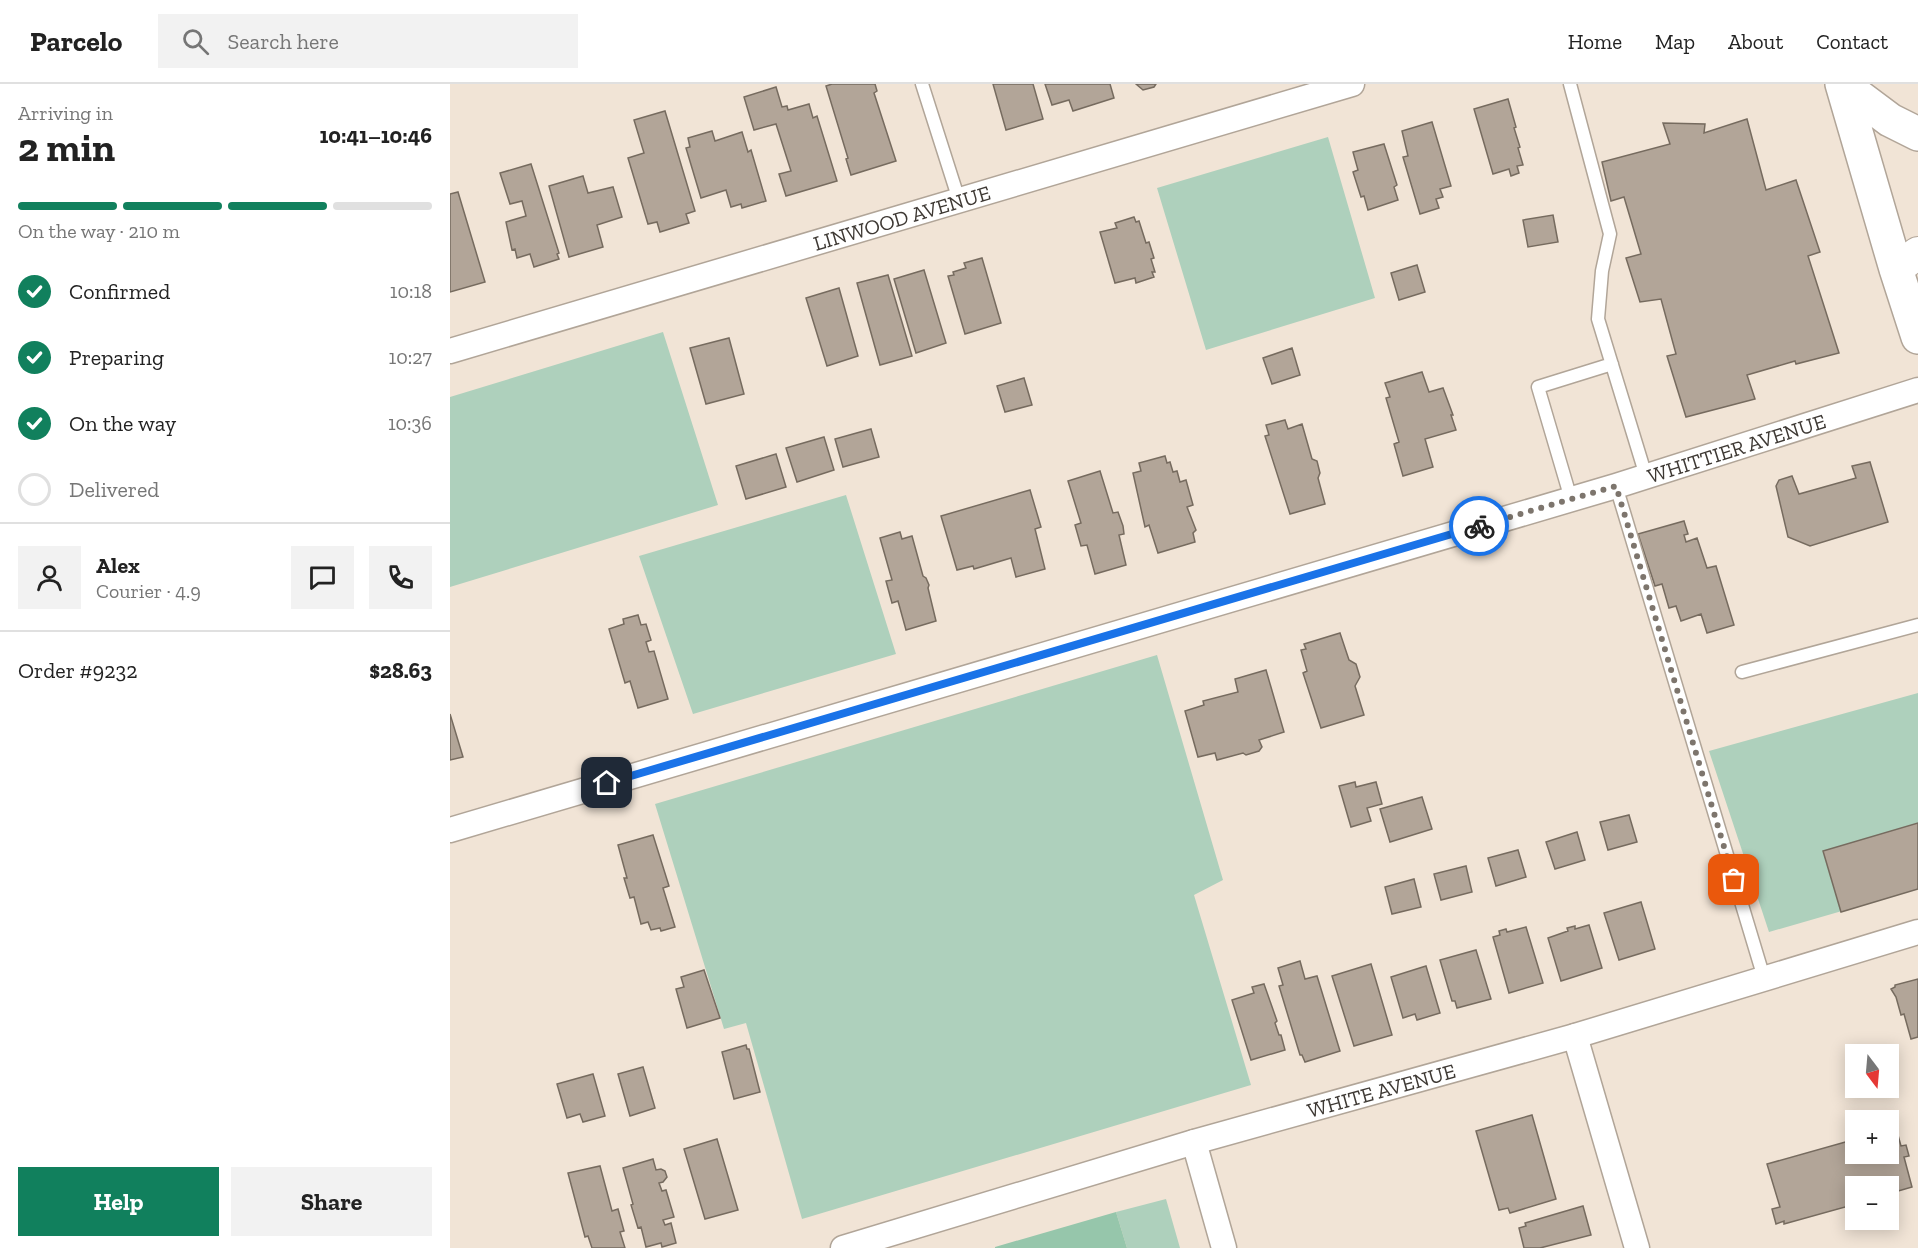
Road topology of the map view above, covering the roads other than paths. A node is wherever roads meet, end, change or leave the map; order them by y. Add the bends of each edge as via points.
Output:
1 (922, 84) edge
2 (1352, 84) edge
3 (1570, 84) edge
4 (1842, 84) edge
5 (1918, 134) edge
6 (958, 200) junction
7 (1907, 261) edge
8 (1918, 337) edge
9 (450, 351) edge
10 (1612, 364) junction
11 (1918, 390) edge
12 (1646, 476) junction
13 (1616, 486) junction
14 (1570, 499) junction
15 (1918, 625) edge
16 (1742, 672) dead end
17 (450, 830) edge
18 (1918, 932) edge
19 (1764, 978) junction
20 (1575, 1036) junction
21 (1194, 1142) junction
22 (843, 1248) edge
23 (1224, 1248) edge
24 (1637, 1248) edge

1 - 6 lane
2 - 6 street, LINWOOD AVENUE
3 - 10 lane via 1610,234 1598,319
4 - 5 main road via 1890,120
4 - 7 main road
6 - 9 street, LINWOOD AVENUE
7 - 8 main road
10 - 12 lane
10 - 14 lane via 1538,387
11 - 12 street, WHITTIER AVENUE
12 - 13 street, WHITTIER AVENUE
13 - 14 street, WHITTIER AVENUE
13 - 19 lane
14 - 17 street, WHITTIER AVENUE
15 - 16 lane
18 - 19 street, WHITE AVENUE
19 - 20 street, WHITE AVENUE
20 - 21 street, WHITE AVENUE
20 - 24 street
21 - 22 street, WHITE AVENUE
21 - 23 street

